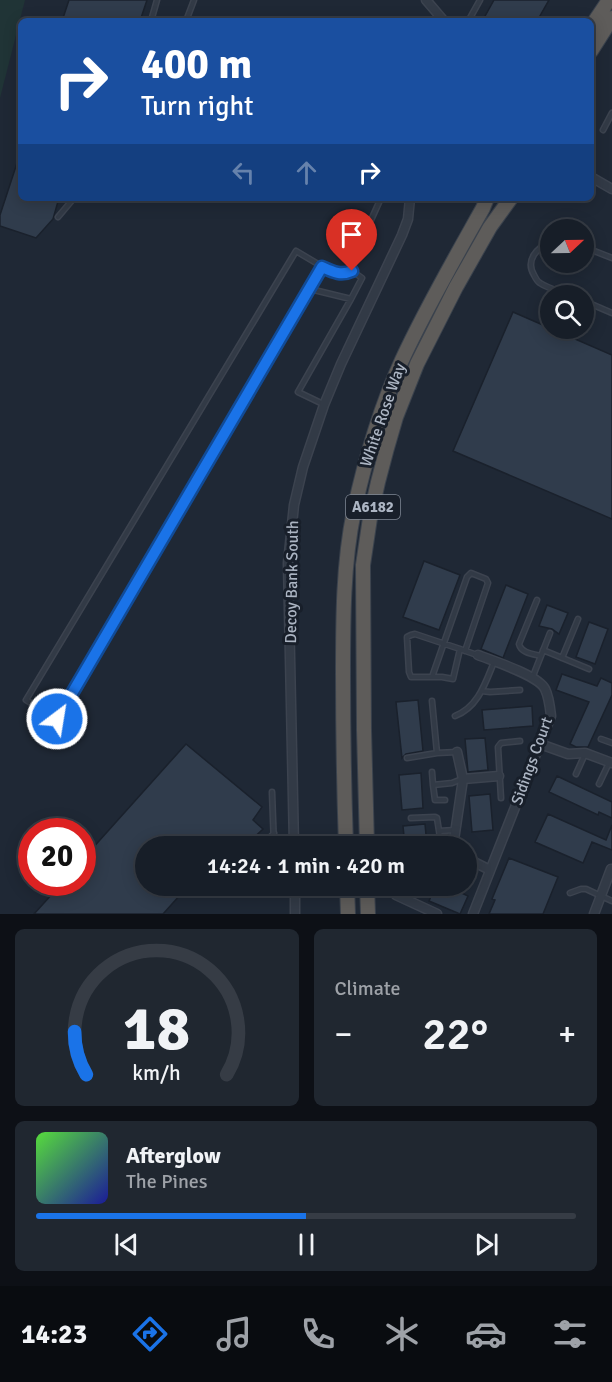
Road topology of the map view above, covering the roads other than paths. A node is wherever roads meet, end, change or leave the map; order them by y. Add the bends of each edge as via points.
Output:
1 (157, 0) edge
2 (194, 0) edge
3 (480, 0) edge
4 (609, 0) edge
5 (428, 1) edge
6 (152, 18) edge
7 (187, 18) edge
8 (442, 18) edge
9 (470, 18) edge
10 (612, 18) edge
11 (594, 22) edge
12 (594, 46) edge
13 (612, 113) edge
14 (603, 130) dead end
15 (594, 179) edge
16 (612, 189) edge
17 (71, 201) edge
18 (380, 201) edge
19 (410, 201) edge
20 (486, 201) edge
21 (509, 201) edge
22 (58, 217) dead end
23 (540, 248) edge
24 (594, 251) edge
25 (612, 258) edge
26 (322, 267) junction
27 (352, 271) junction
28 (544, 285) edge
29 (310, 289) junction
30 (351, 299) junction
31 (594, 305) edge
32 (612, 313) edge
33 (324, 405) junction
34 (537, 600) dead end
35 (578, 619) dead end
36 (550, 633) dead end
37 (444, 644) junction
38 (463, 650) junction
39 (543, 650) junction
40 (478, 655) joint
41 (541, 656) junction
42 (562, 658) junction
43 (494, 662) junction
44 (589, 669) dead end
45 (432, 677) junction
46 (532, 677) junction
47 (520, 690) dead end
48 (482, 691) junction
49 (432, 701) dead end
50 (455, 716) dead end
51 (602, 739) dead end
52 (520, 741) dead end
53 (612, 743) edge
54 (540, 744) junction
55 (457, 752) joint
56 (437, 753) junction
57 (585, 753) junction
58 (407, 758) dead end
59 (611, 762) edge
60 (432, 772) dead end
61 (576, 774) dead end
62 (499, 776) junction
63 (463, 779) junction
64 (599, 784) dead end
65 (433, 785) junction
66 (272, 792) dead end
67 (501, 798) dead end
68 (445, 800) dead end
69 (411, 818) dead end
70 (455, 830) junction
71 (439, 831) junction
72 (274, 833) joint
73 (271, 836) edge
74 (294, 836) edge
75 (346, 836) edge
76 (367, 836) edge
77 (440, 836) edge
78 (454, 836) edge
79 (477, 864) edge
80 (611, 869) edge
81 (490, 870) junction
82 (570, 893) dead end
83 (295, 896) edge
84 (347, 896) edge
85 (367, 896) edge
86 (398, 896) edge
87 (601, 896) junction
88 (612, 901) edge
89 (295, 914) edge
90 (348, 914) edge
91 (368, 914) edge
92 (437, 914) edge
93 (473, 914) edge
94 (594, 914) edge

1 - 6 lane
2 - 7 lane
3 - 9 lane
4 - 11 highway
5 - 8 street
10 - 12 highway
13 - 14 lane
15 - 16 street
17 - 22 lane
18 - 27 lane
19 - 33 street, Decoy Bank South via 402,235
20 - 75 highway, White Rose Way / A6182 via 402,360 370,448 354,513 343,638
21 - 76 highway, White Rose Way / A6182 via 485,237 417,364 396,417 378,482 363,565
23 - 28 lane via 531,260 531,269
24 - 25 lane
26 - 27 lane via 335,273
26 - 29 lane
26 - 29 lane via 296,251 26,700 57,719
27 - 30 lane via 362,278
29 - 30 lane
30 - 33 lane via 298,392
31 - 32 lane
33 - 74 street, Decoy Bank South via 303,467 290,531
34 - 41 lane via 519,644 522,650
35 - 42 lane
36 - 39 lane
37 - 38 lane
37 - 38 lane via 466,577 471,573 488,583
37 - 45 lane
37 - 45 lane via 415,634 407,637 411,676
38 - 40 lane
38 - 45 lane via 453,679
39 - 41 lane
39 - 42 lane
40 - 43 street
41 - 46 lane
42 - 44 lane
43 - 46 street
43 - 48 lane
46 - 54 street, Sidings Court via 544,686 551,716
47 - 48 lane
48 - 50 lane via 473,704
49 - 56 lane
51 - 53 lane
52 - 62 lane via 499,745
54 - 57 street via 568,754
54 - 81 street, Sidings Court
55 - 56 lane
55 - 63 street
56 - 58 lane
57 - 59 street
57 - 61 lane
59 - 64 lane
60 - 65 lane
62 - 63 street, Sidings Court
62 - 67 lane
63 - 65 lane
63 - 70 street
65 - 68 lane via 435,800
66 - 72 lane
69 - 71 lane via 435,816
70 - 71 lane
70 - 78 street
71 - 77 lane
72 - 73 lane
79 - 81 street
80 - 87 street
81 - 93 street, Sidings Court
82 - 87 lane via 586,889
83 - 89 street
84 - 90 highway
85 - 91 highway
86 - 92 street
87 - 88 lane
87 - 94 street

